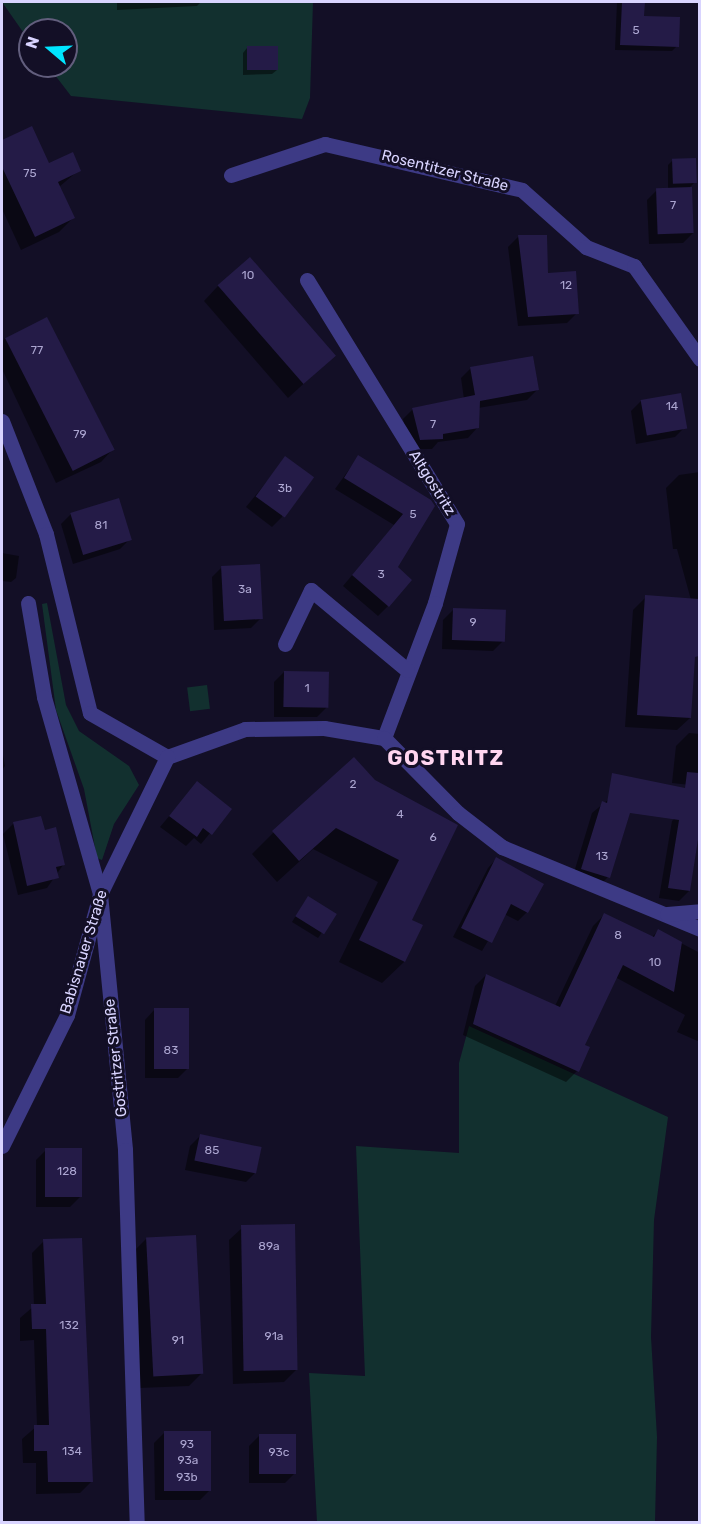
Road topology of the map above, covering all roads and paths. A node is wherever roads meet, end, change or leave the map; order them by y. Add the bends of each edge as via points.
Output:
1 (231, 176) dead end
2 (307, 280) dead end
3 (699, 359) edge
4 (2, 421) edge
5 (28, 603) dead end
6 (285, 644) dead end
7 (407, 670) junction
8 (384, 738) junction
9 (167, 757) junction
10 (100, 894) junction
11 (699, 911) edge
12 (663, 914) junction
13 (699, 929) edge
14 (2, 1146) edge
15 (137, 1522) edge

1 - 3 street, Rosentitzer Straße via 325,144 522,190 586,248 634,266
2 - 7 street, Altgostritz via 457,524 435,603
4 - 9 street via 46,534 90,713
5 - 10 street, Gostritzer Straße via 44,697
6 - 7 street via 311,590
7 - 8 street, Altgostritz
8 - 9 street via 324,728 244,729
8 - 12 street via 458,813 502,847
9 - 10 street, Babisnauer Straße
10 - 14 street, Babisnauer Straße via 67,1015
10 - 15 street, Gostritzer Straße via 125,1150
11 - 12 street
12 - 13 street

